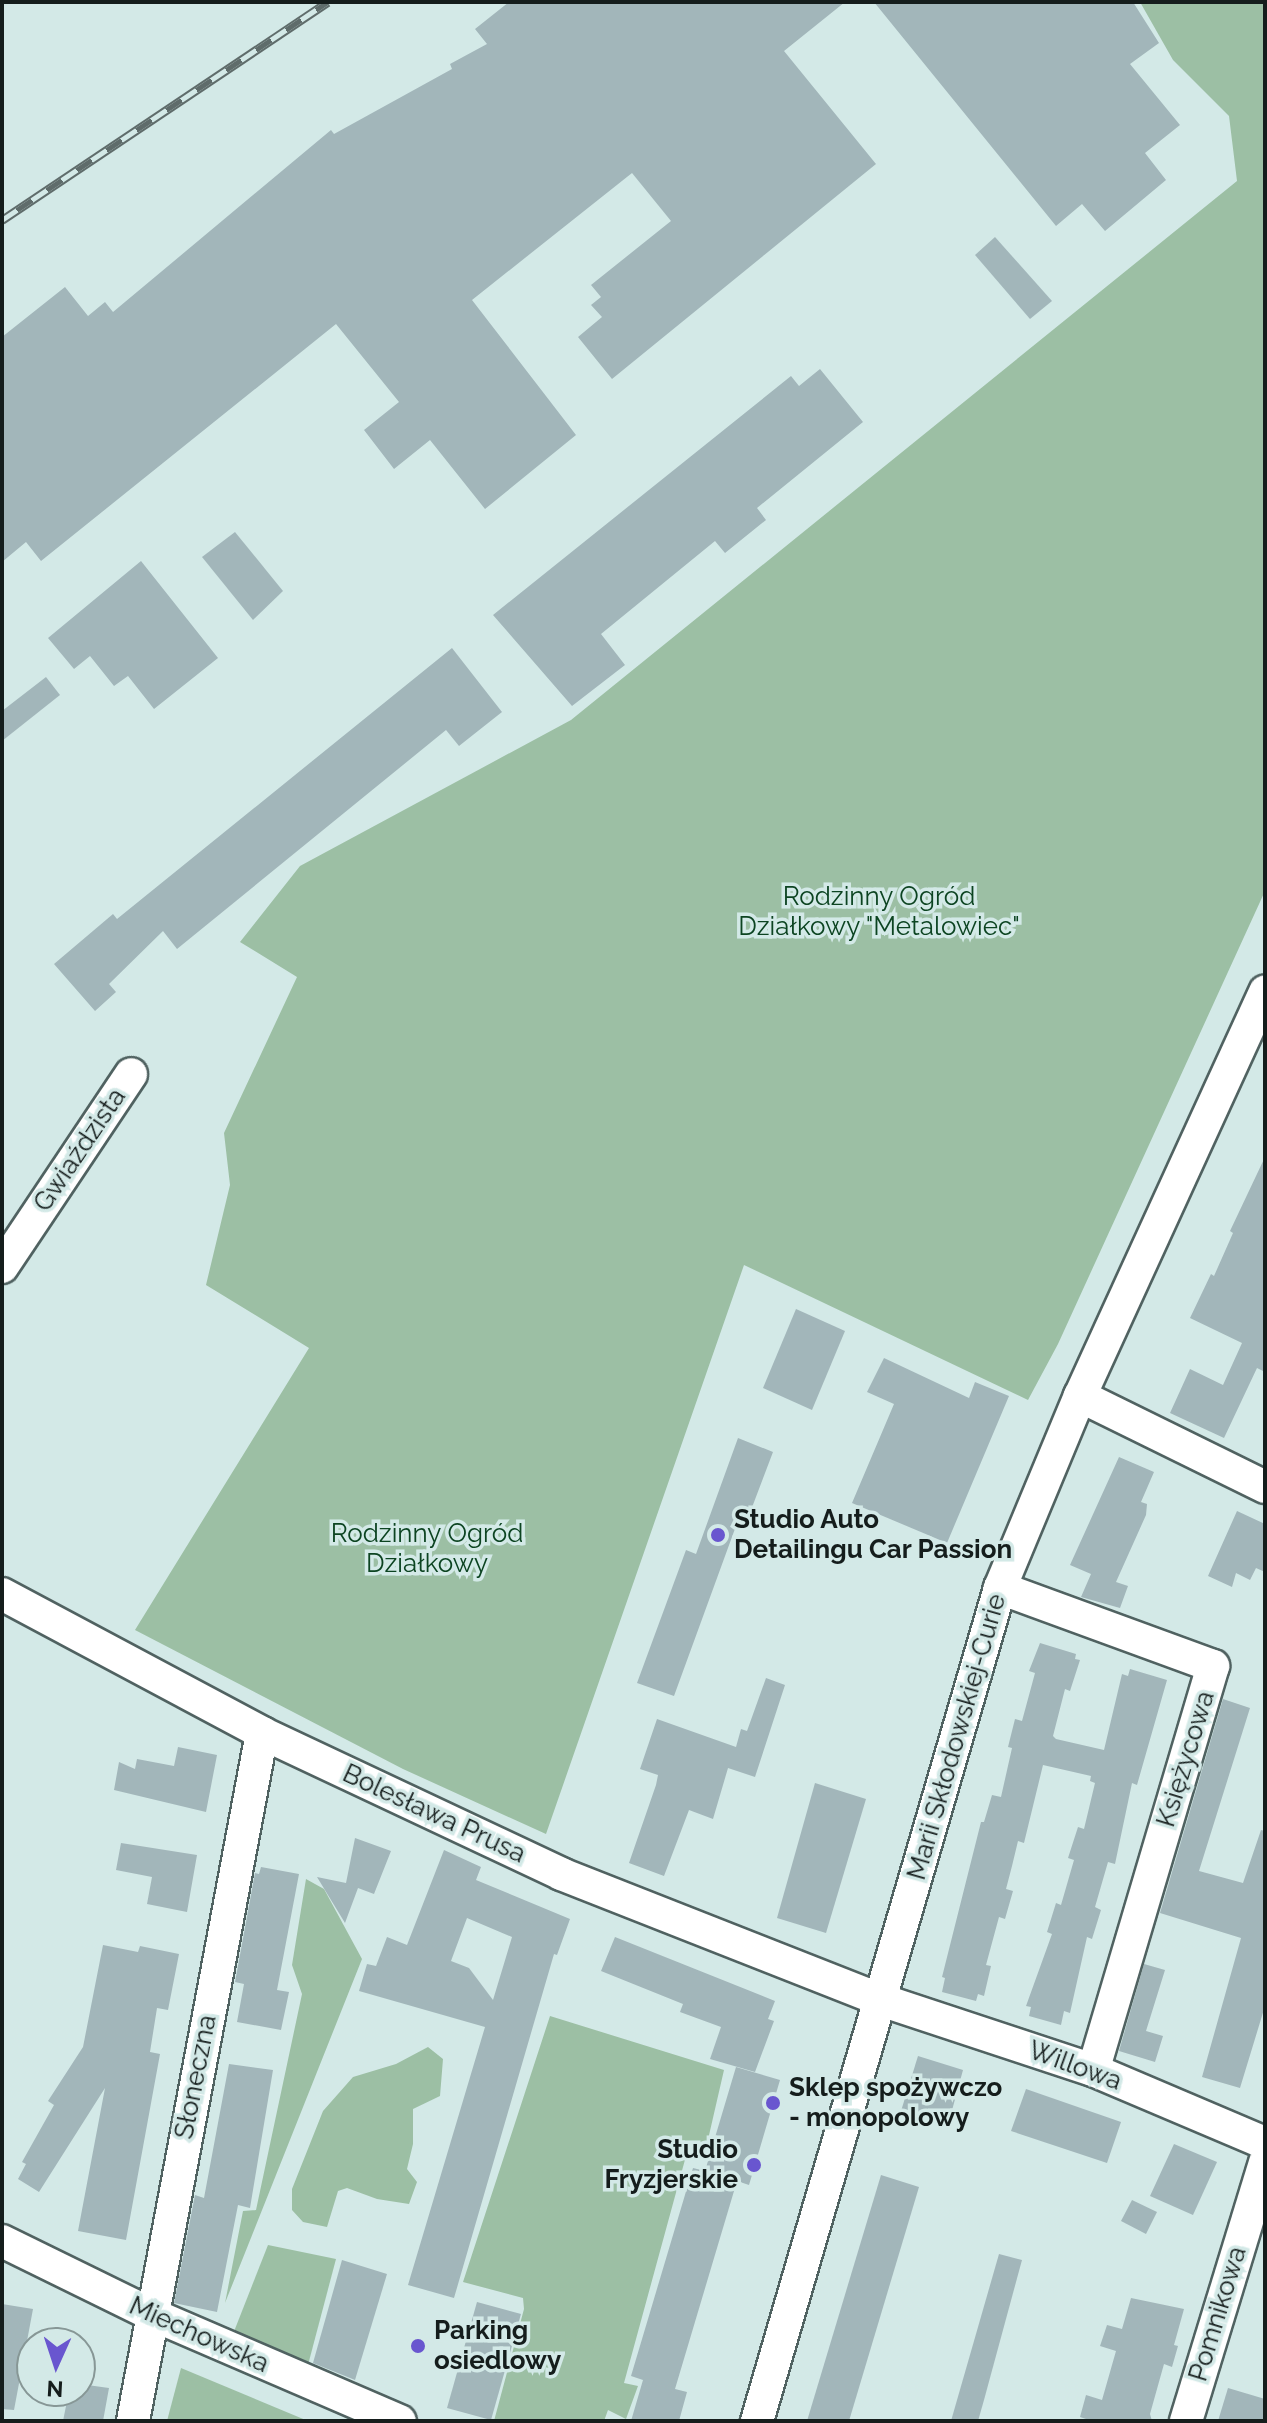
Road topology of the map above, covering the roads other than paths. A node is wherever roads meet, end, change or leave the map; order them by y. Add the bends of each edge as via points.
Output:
1 (1265, 991) edge
2 (131, 1074) dead end
3 (2, 1267) edge
4 (1080, 1396) junction
5 (1265, 1487) edge
6 (1000, 1588) junction
7 (2, 1594) edge
8 (262, 1733) junction
9 (881, 2000) junction
10 (1093, 2070) junction
11 (1265, 2143) edge
12 (1265, 2162) edge
13 (2, 2241) edge
14 (151, 2314) junction
15 (133, 2421) edge
16 (400, 2421) edge
17 (757, 2421) edge
18 (1186, 2421) edge

1 - 4 street, Marii Skłodowskiej-Curie
2 - 3 street, Gwiaździsta
4 - 5 street
4 - 6 street, Marii Skłodowskiej-Curie
6 - 9 street, Marii Skłodowskiej-Curie
6 - 10 street, Księżycowa via 1213,1666
7 - 8 street, Bolesława Prusa
8 - 9 street, Bolesława Prusa via 561,1874
8 - 14 street, Słoneczna
9 - 10 street, Willowa
9 - 17 street, Marii Skłodowskiej-Curie
10 - 11 street, Willowa
12 - 18 street, Pomnikowa
13 - 14 street, Miechowska
14 - 15 street, Słoneczna
14 - 16 street, Miechowska

